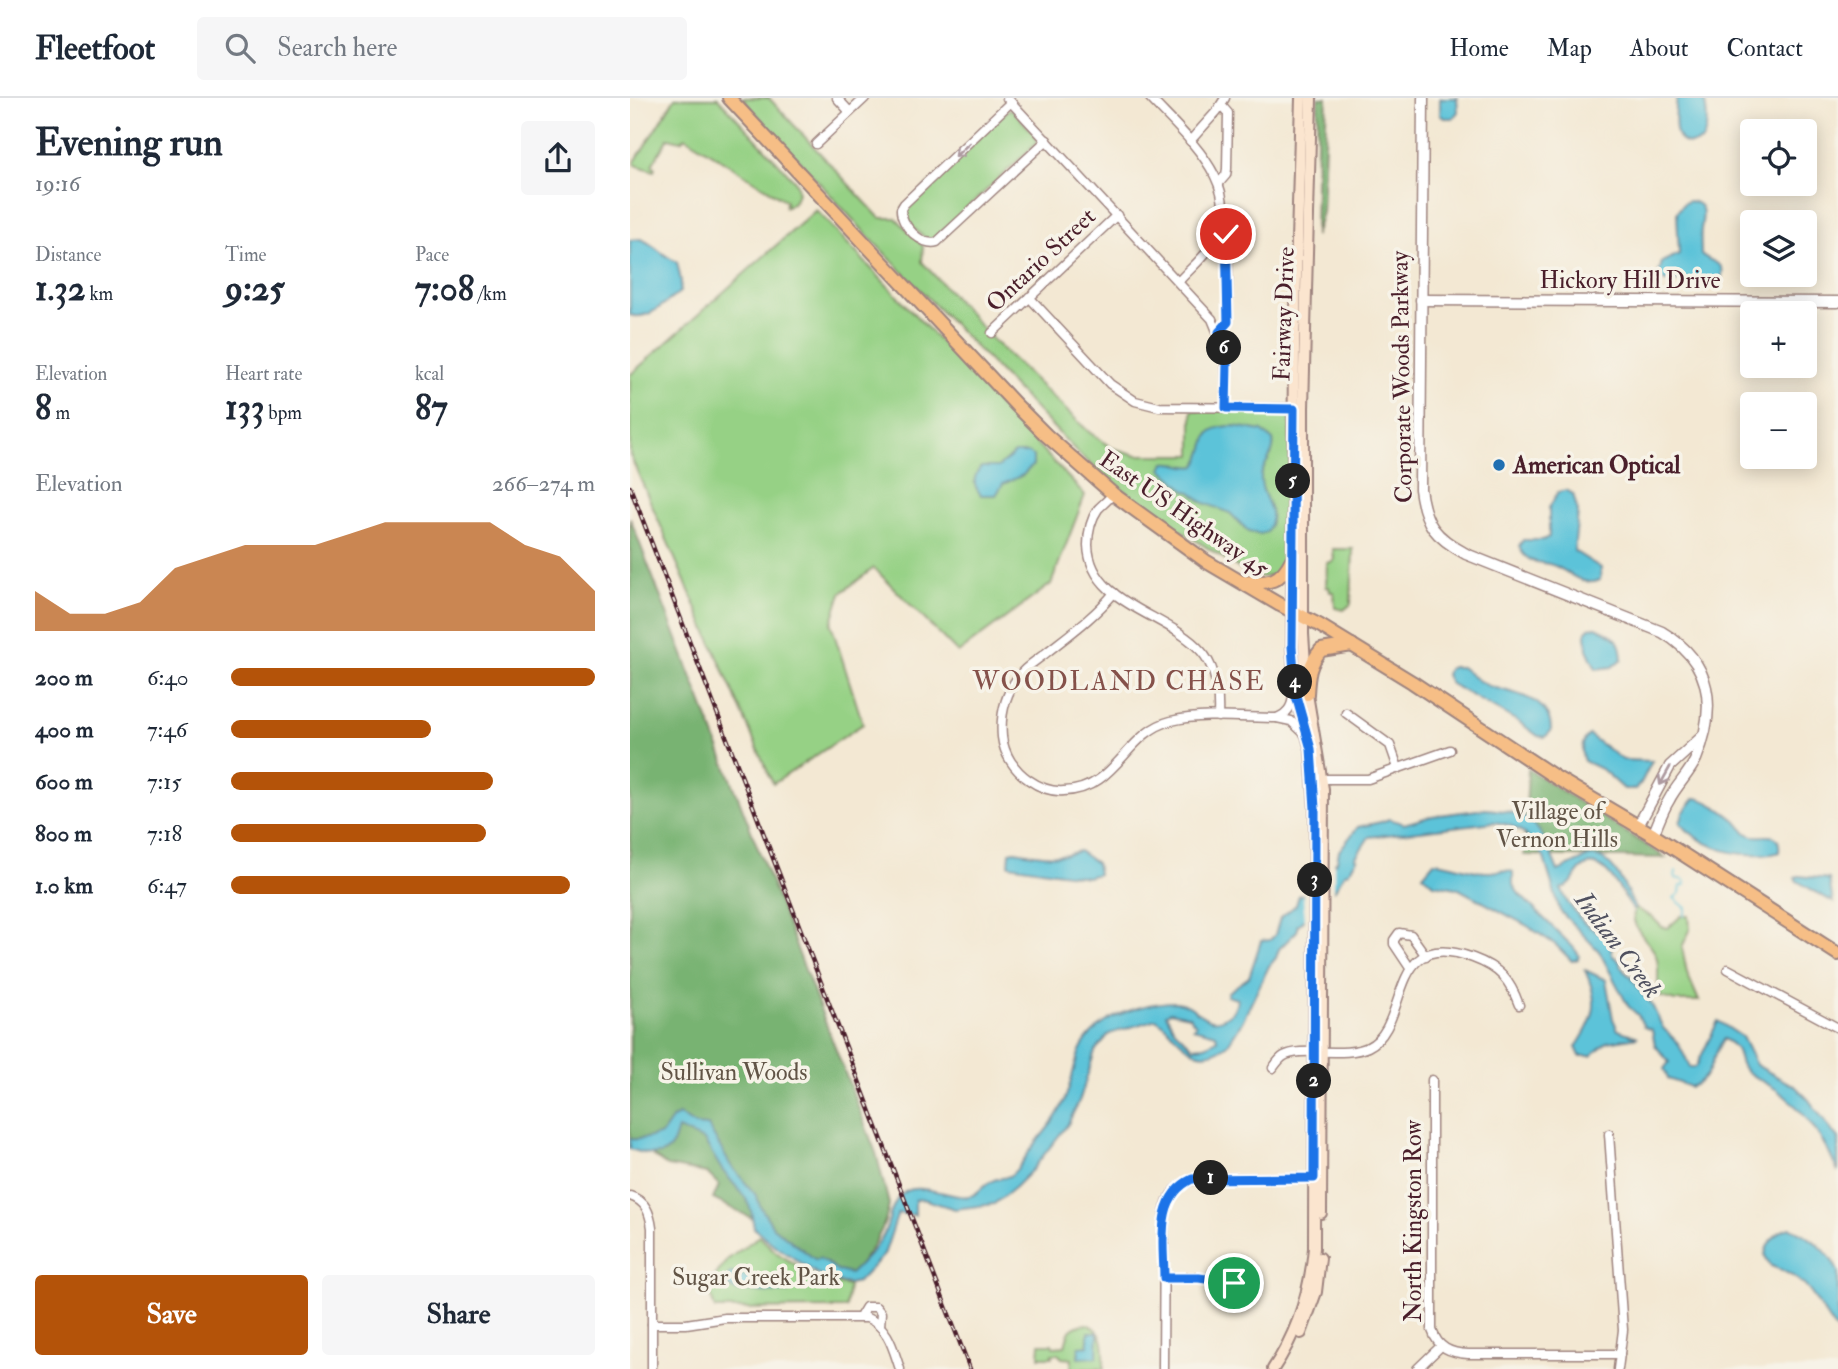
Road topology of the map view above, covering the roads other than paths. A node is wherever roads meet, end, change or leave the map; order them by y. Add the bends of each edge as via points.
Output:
1 (729, 98) edge
2 (837, 98) edge
3 (865, 98) edge
4 (1150, 98) edge
5 (1301, 98) edge
6 (1311, 98) edge
7 (1423, 98) edge
8 (1009, 100) edge
9 (1223, 102) edge
10 (850, 112) junction
11 (1046, 140) junction
12 (1190, 141) junction
13 (816, 144) dead end
14 (1219, 183) junction
15 (1117, 215) junction
16 (1219, 230) junction
17 (1179, 281) junction
18 (1029, 297) junction
19 (1422, 300) junction
20 (1838, 302) edge
21 (992, 332) dead end
22 (1219, 332) junction
23 (1226, 408) junction
24 (1298, 408) junction
25 (1113, 494) junction
26 (1292, 559) junction
27 (1240, 582) junction
28 (1114, 593) junction
29 (1297, 613) junction
30 (1353, 645) junction
31 (1293, 659) junction
32 (1307, 694) junction
33 (1346, 713) dead end
34 (1218, 717) junction
35 (1277, 718) junction
36 (1703, 736) junction
37 (1308, 738) junction
38 (1450, 750) dead end
39 (1398, 768) junction
40 (1318, 779) junction
41 (1638, 826) junction
42 (1653, 835) junction
43 (1838, 954) edge
44 (1426, 956) junction
45 (1410, 968) junction
46 (1728, 969) dead end
47 (1519, 1005) dead end
48 (1838, 1028) edge
49 (1318, 1052) junction
50 (1273, 1068) dead end
51 (1432, 1080) dead end
52 (1609, 1134) dead end
53 (1318, 1178) junction
54 (630, 1196) edge
55 (1164, 1278) junction
56 (1234, 1283) dead end
57 (860, 1317) junction
58 (652, 1324) junction
59 (880, 1326) junction
60 (1441, 1346) junction
61 (1620, 1354) junction
62 (652, 1369) edge
63 (900, 1369) edge
64 (1163, 1369) edge
65 (1273, 1369) edge
66 (1281, 1369) edge
67 (1417, 1369) edge
68 (1618, 1369) edge

1 - 25 main road, East US Highway 45 via 1016,405
2 - 10 street
3 - 10 street
4 - 12 street
5 - 24 main road, Fairway Drive
6 - 24 main road, Fairway Drive
7 - 19 street, Corporate Woods Parkway
8 - 11 street
8 -> 11 street via 904,204 902,220 923,242 937,242
9 - 12 street
9 - 14 street via 1228,116 1227,169
10 - 13 street
11 - 15 street
12 - 14 street
14 - 16 street
15 - 17 street
15 - 18 street, Ontario Street
16 - 17 street via 1208,250
16 - 22 street via 1228,236 1228,322
17 - 22 street
18 - 21 street, Ontario Street
18 - 23 street via 1110,384 1135,401 1159,407
19 - 20 street, Hickory Hill Drive
19 - 36 street, Corporate Woods Parkway via 1420,489 1432,528 1466,554 1674,639 1698,664 1706,686 1709,706
22 - 23 street via 1227,364
23 - 24 street
24 - 26 main road, Fairway Drive
24 - 29 main road, Fairway Drive
25 - 27 main road, East US Highway 45
25 - 28 street via 1094,517 1088,541 1096,573
26 - 27 main road via 1277,579
26 - 29 main road, Fairway Drive
27 - 29 main road, East US Highway 45
28 - 34 street via 1203,652 1213,670
28 - 34 street via 1086,622 1020,673 1008,691 1001,725 1009,760 1033,783 1056,792 1075,791 1104,777 1145,733 1169,721
29 - 30 main road, East US Highway 45
29 - 31 main road
29 - 32 main road
30 - 32 main road via 1321,650 1308,673
30 - 41 main road, East US Highway 45
31 - 35 street via 1293,704
31 - 37 main road via 1296,696
32 - 40 main road
33 - 39 street via 1390,745
34 - 35 street
35 - 37 street via 1291,722
36 -> 41 street via 1670,766
36 - 42 street, Corporate Woods Parkway via 1695,761 1668,801
37 - 40 main road
38 - 39 street
39 - 40 street via 1368,779
40 - 49 main road
41 - 42 main road, East US Highway 45
42 - 43 main road, East US Highway 45
44 - 45 street
44 - 45 street via 1411,935 1395,936 1394,944
44 - 47 street via 1443,951 1478,960 1511,983
45 - 49 street via 1382,1037 1367,1047
46 - 48 street
49 - 50 street via 1283,1056
49 - 53 main road
51 - 60 street, North Kingston Row via 1432,1329
52 - 61 street via 1623,1330
53 - 55 street via 1200,1178 1183,1183 1165,1207
53 - 65 main road via 1308,1289 1293,1335
53 - 66 main road via 1315,1293
54 - 58 street via 642,1202 651,1216
55 - 56 street
55 - 64 street
57 - 58 street via 725,1318
57 - 59 street
57 - 59 street via 866,1307 876,1307 881,1313
58 - 62 street
59 - 63 street
60 - 61 street, North Kingston Row via 1468,1354
60 - 67 street
61 - 68 street

